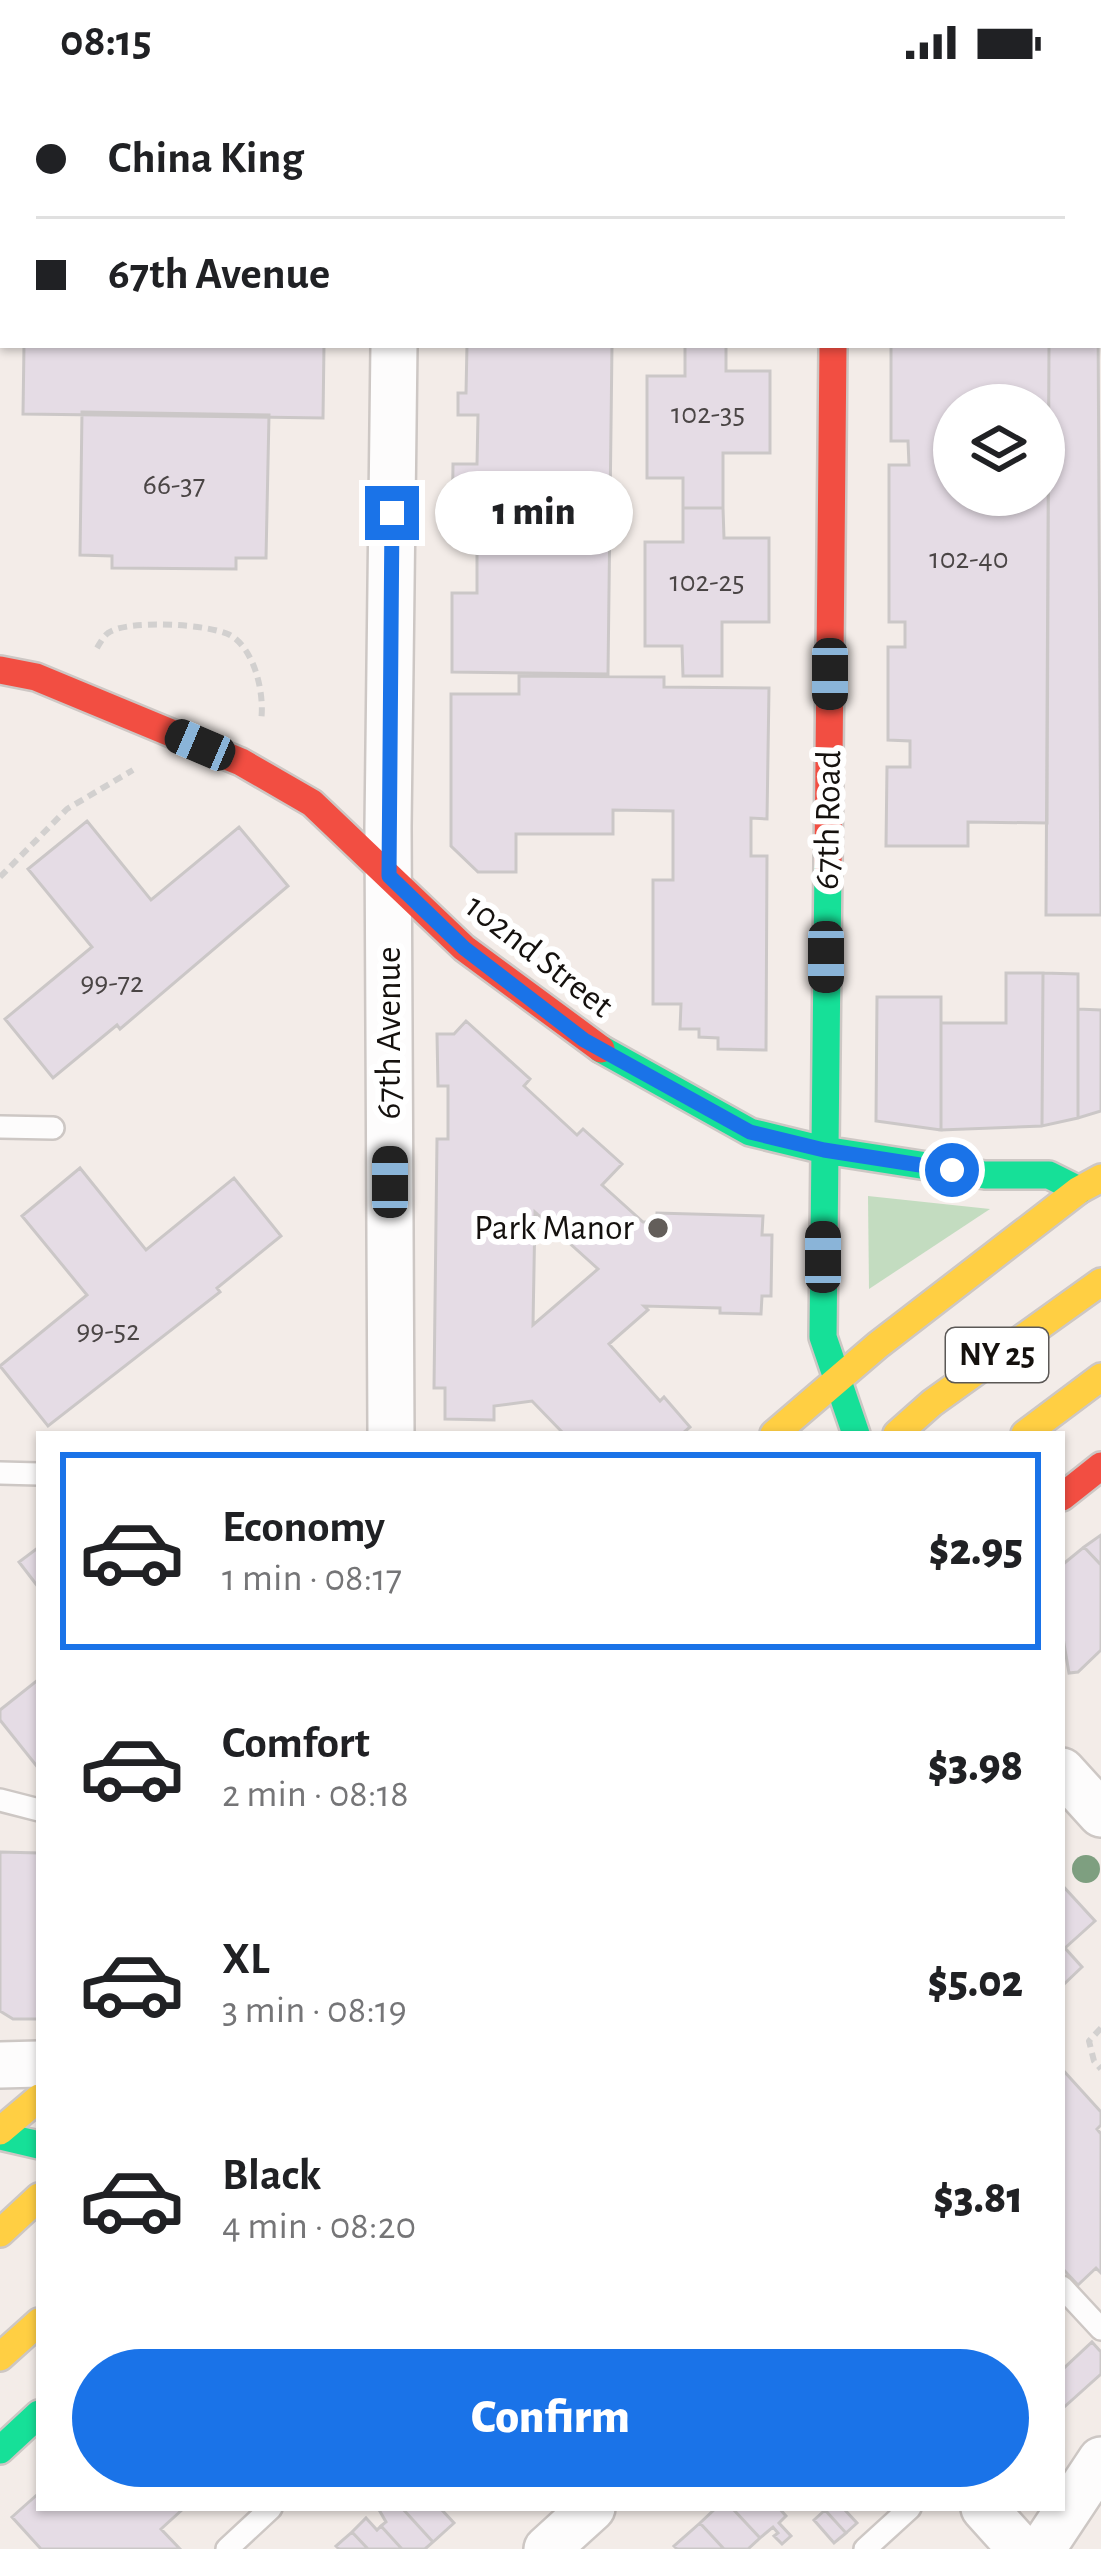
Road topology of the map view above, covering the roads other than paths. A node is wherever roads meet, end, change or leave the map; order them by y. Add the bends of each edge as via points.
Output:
1 (394, 348) edge
2 (833, 348) edge
3 (0, 670) edge
4 (389, 876) junction
5 (0, 1126) edge
6 (52, 1128) dead end
7 (824, 1150) junction
8 (1090, 1184) edge
9 (1101, 1282) edge
10 (838, 1377) junction
11 (1101, 1377) edge
12 (391, 1431) edge
13 (777, 1431) edge
14 (855, 1431) edge
15 (901, 1431) edge
16 (1029, 1431) edge
17 (1101, 1466) edge
18 (0, 1473) edge
19 (36, 1474) edge
20 (1065, 1495) edge
21 (1065, 1774) edge
22 (0, 1799) edge
23 (36, 1809) edge
24 (1101, 1814) edge
25 (36, 2064) edge
26 (0, 2065) edge
27 (36, 2101) edge
28 (0, 2134) edge
29 (36, 2144) edge
30 (36, 2200) edge
31 (0, 2233) edge
32 (1065, 2290) edge
33 (36, 2325) edge
34 (1101, 2329) edge
35 (0, 2357) edge
36 (36, 2417) edge
37 (0, 2450) edge
38 (1101, 2460) edge
39 (268, 2511) edge
40 (589, 2511) edge
41 (907, 2511) edge
42 (987, 2511) edge
43 (227, 2549) edge
44 (547, 2549) edge
45 (865, 2549) edge
46 (1021, 2549) edge
47 (1042, 2549) edge

1 - 4 street, 67th Avenue
2 - 7 street, 67th Road
3 - 4 street, 102nd Street via 36,677 241,762 312,802
4 - 7 street, 102nd Street via 464,948 584,1040 750,1132
4 - 12 street, 67th Avenue
5 - 6 lane
7 - 8 street, 102nd Street
7 - 10 street, 67th Road via 823,1337
8 - 10 street
9 - 15 street, NY 25
10 - 13 street
10 - 14 street, 67th Road
11 - 16 street, NY 25
17 - 20 street
18 - 19 lane
21 - 24 street
22 - 23 lane
25 - 26 street
27 - 28 street
28 - 29 street
30 - 31 street
32 - 34 lane
33 - 35 street
36 - 37 street
38 - 47 street
39 - 43 lane
40 - 44 street
41 - 45 lane
42 - 46 street

